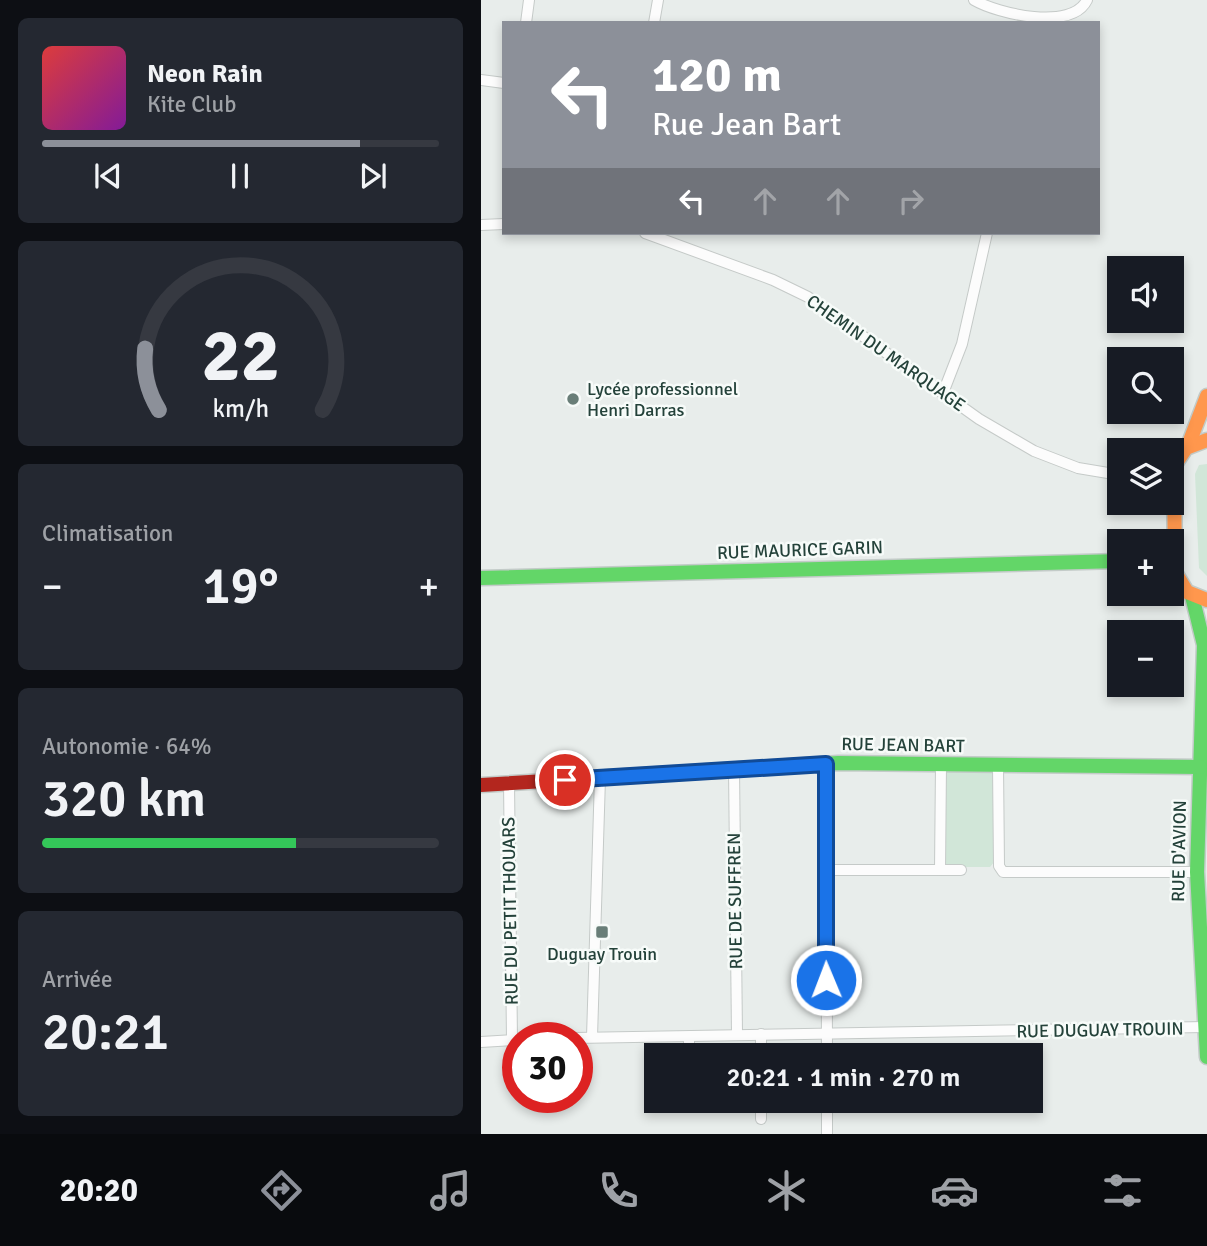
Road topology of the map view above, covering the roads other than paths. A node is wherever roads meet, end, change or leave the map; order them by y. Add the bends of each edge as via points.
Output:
1 (529, 0) edge
2 (658, 0) edge
3 (974, 0) edge
4 (1087, 0) edge
5 (1018, 19) edge
6 (526, 21) edge
7 (654, 21) edge
8 (481, 79) edge
9 (502, 83) edge
10 (502, 224) edge
11 (481, 225) edge
12 (652, 235) edge
13 (987, 235) edge
14 (943, 393) junction
15 (1207, 396) edge
16 (1207, 440) edge
17 (1188, 446) junction
18 (1184, 450) edge
19 (1107, 473) edge
20 (1174, 515) edge
21 (1175, 529) edge
22 (1107, 561) edge
23 (481, 578) edge
24 (1184, 587) edge
25 (1192, 596) junction
26 (1207, 600) edge
27 (1206, 642) edge
28 (826, 764) junction
29 (941, 765) junction
30 (998, 765) junction
31 (1200, 767) junction
32 (734, 769) junction
33 (600, 778) junction
34 (509, 783) junction
35 (481, 785) edge
36 (825, 870) junction
37 (941, 870) junction
38 (961, 870) dead end
39 (1197, 872) junction
40 (515, 1022) edge
41 (592, 1022) edge
42 (1205, 1027) edge
43 (737, 1034) junction
44 (761, 1034) junction
45 (827, 1035) junction
46 (593, 1037) edge
47 (689, 1037) junction
48 (502, 1041) edge
49 (481, 1042) edge
50 (689, 1043) edge
51 (761, 1043) edge
52 (827, 1043) edge
53 (1207, 1057) edge
54 (761, 1113) edge
55 (827, 1113) edge
56 (761, 1119) dead end
57 (827, 1134) edge

1 - 6 street
2 - 7 street
3 - 5 street
4 - 5 street via 1064,17
8 - 9 street
10 - 11 street
12 - 14 street, CHEMIN DU MARQUAGE via 808,297
13 - 14 street via 962,344
14 - 19 street, CHEMIN DU MARQUAGE via 1034,450 1078,468
15 - 17 street
16 - 17 street
17 - 18 street
20 - 21 street
22 - 23 street, RUE MAURICE GARIN
24 - 25 street
25 - 26 street
25 - 27 street, RUE D'AVION
27 - 31 street, RUE D'AVION
28 - 29 street, RUE JEAN BART
28 - 32 street, RUE JEAN BART
28 - 36 street
29 - 30 street, RUE JEAN BART
29 - 37 street
30 - 31 street, RUE JEAN BART
30 - 39 street via 999,866 1003,872
31 - 39 street, RUE D'AVION
32 - 33 street, RUE JEAN BART
32 - 43 street, RUE DE SUFFREN
33 - 34 street, RUE JEAN BART
33 - 41 street
34 - 35 street, RUE JEAN BART
34 - 40 street, RUE DU PETIT THOUARS
36 - 37 street
36 - 45 street
37 - 38 street
39 - 42 street, RUE D'AVION
42 - 45 street, RUE DUGUAY TROUIN
42 - 53 street, RUE D'AVION
43 - 44 street, RUE DUGUAY TROUIN
43 - 47 street, RUE DUGUAY TROUIN
44 - 45 street, RUE DUGUAY TROUIN
44 - 51 street
45 - 52 street
46 - 47 street, RUE DUGUAY TROUIN
47 - 50 street
48 - 49 street
54 - 56 street
55 - 57 street

